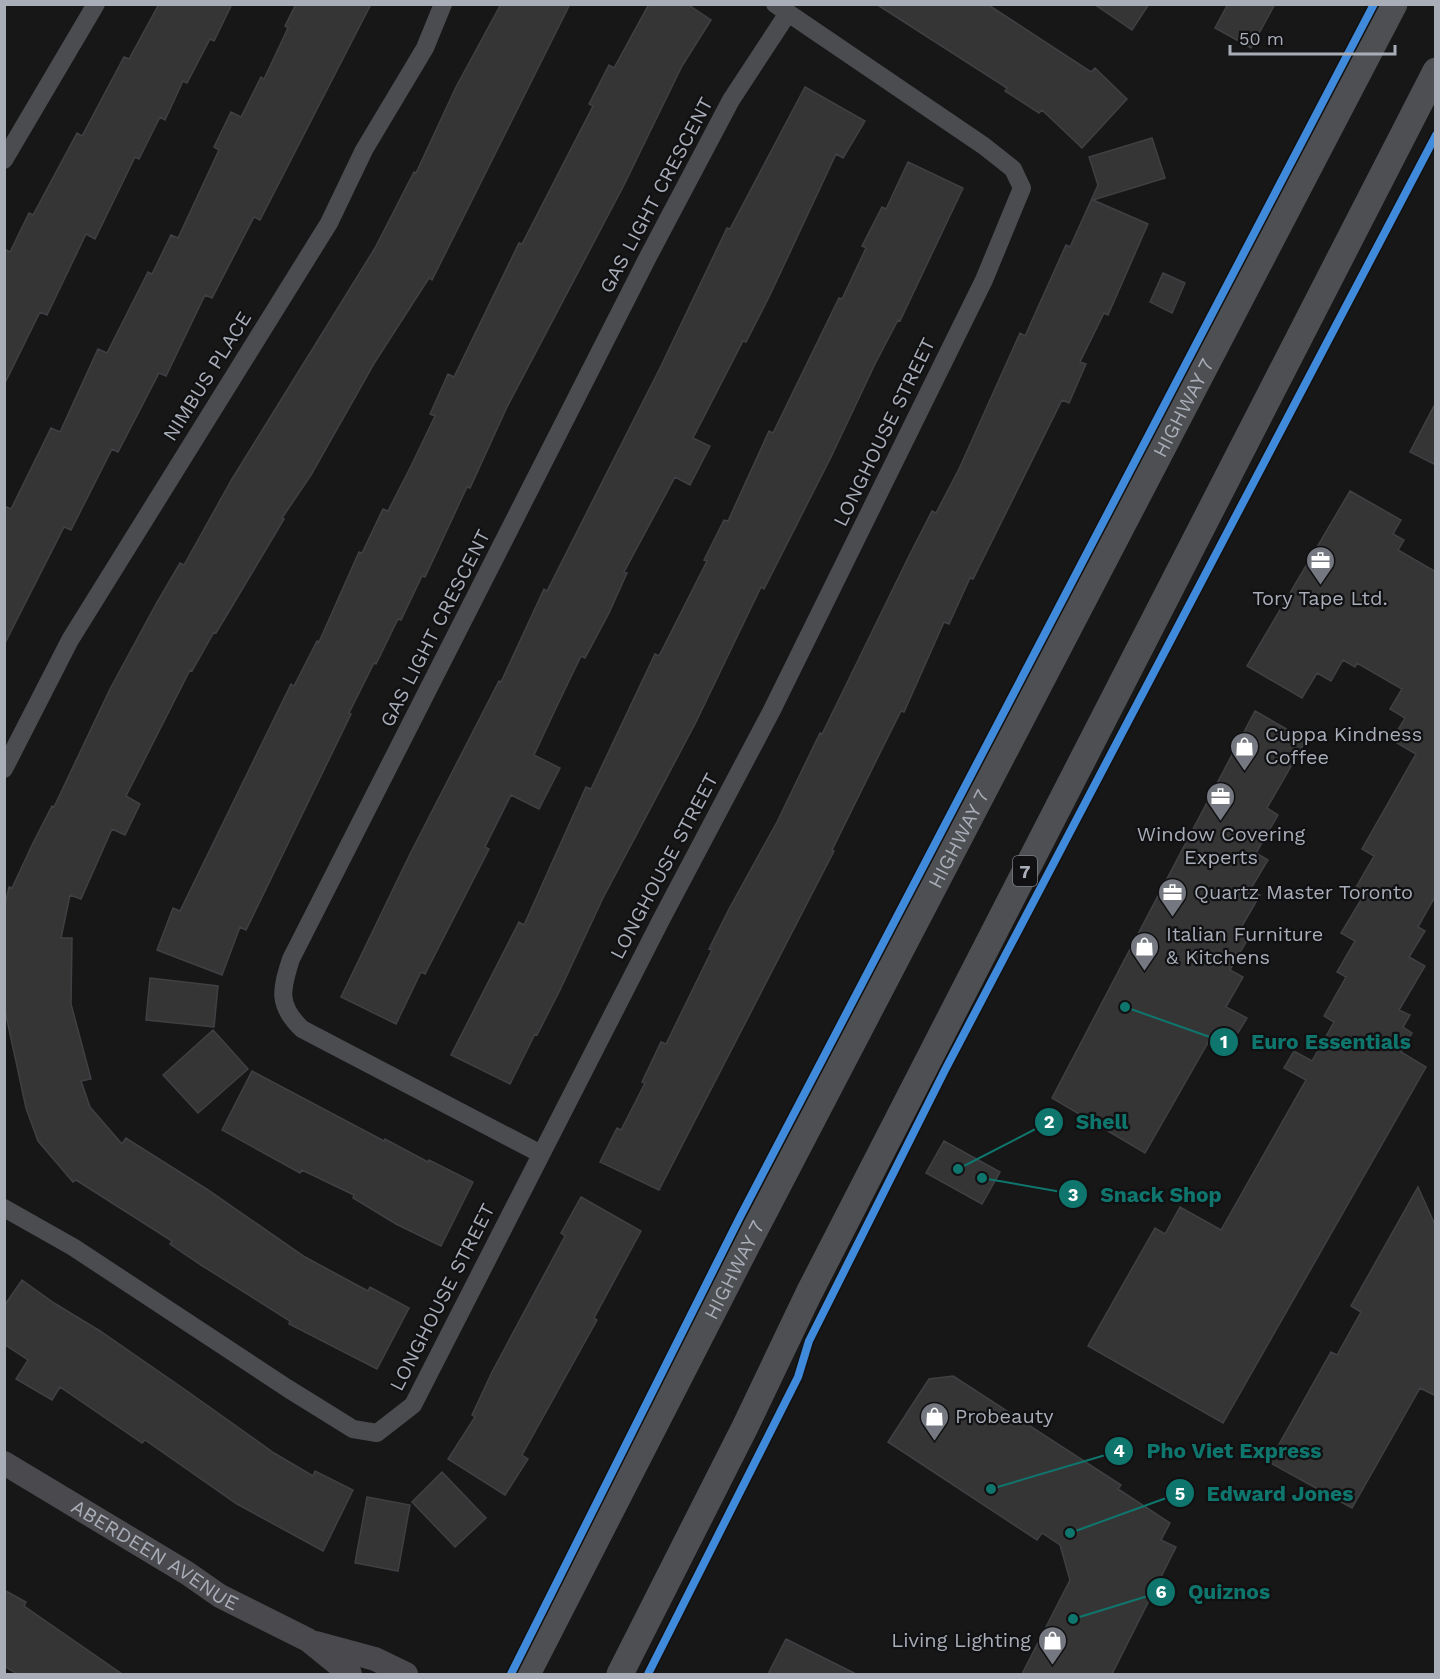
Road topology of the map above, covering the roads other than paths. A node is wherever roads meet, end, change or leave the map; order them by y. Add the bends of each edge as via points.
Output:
1 (96, 4) edge
2 (443, 4) edge
3 (1394, 4) edge
4 (781, 9) edge
5 (1436, 71) edge
6 (4, 160) edge
7 (4, 769) edge
8 (541, 1154) junction
9 (4, 1208) edge
10 (4, 1463) edge
11 (308, 1640) junction
12 (350, 1674) edge
13 (406, 1674) edge
14 (527, 1674) edge
15 (620, 1674) edge

1 - 6 street
2 - 7 street, NIMBUS PLACE via 425,48 364,150 330,223 70,640
3 - 14 main road, HIGHWAY 7
4 - 8 street, LONGHOUSE STREET via 984,146 1013,169 1022,188 984,280 772,710
4 - 8 street, GAS LIGHT CRESCENT via 649,255 291,959 282,988 287,1016 302,1029
5 - 15 main road, 7 via 814,1283
8 - 9 street, LONGHOUSE STREET via 414,1405 377,1433 353,1429 74,1246
10 - 11 street, ABERDEEN AVENUE via 220,1596
11 - 12 street, ABERDEEN AVENUE
11 - 13 street, ABERDEEN AVENUE via 375,1659

